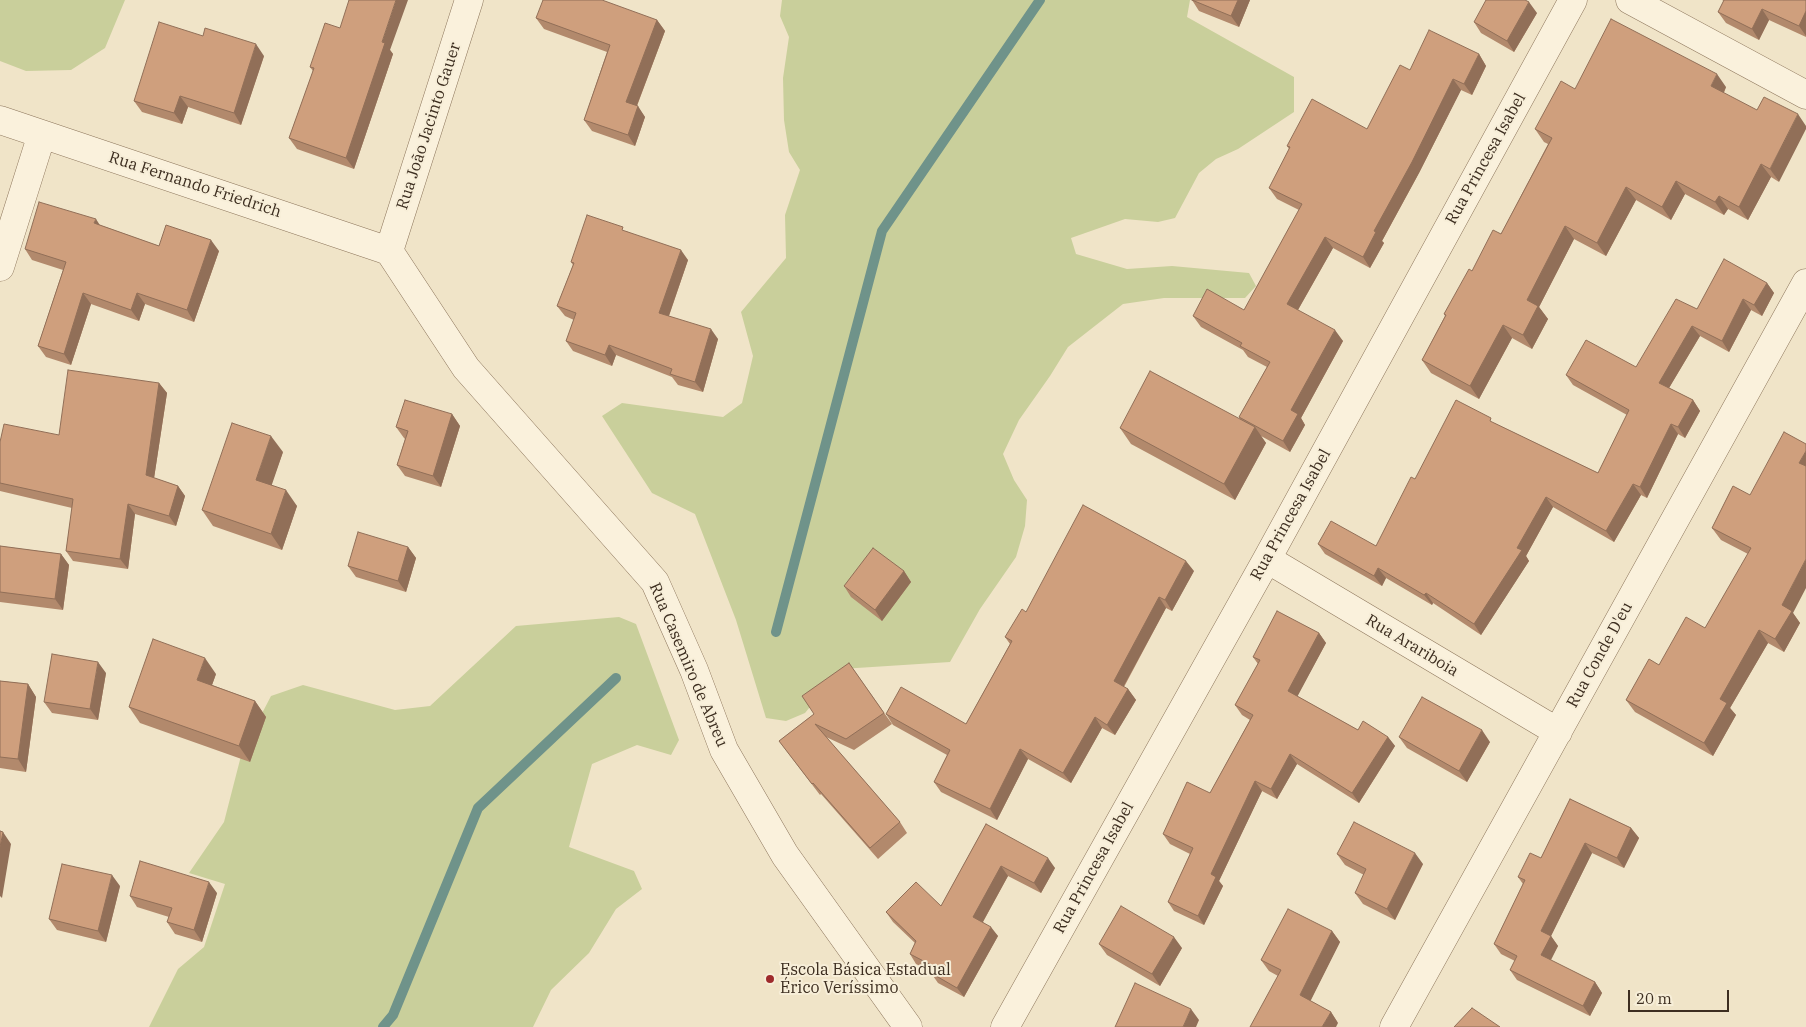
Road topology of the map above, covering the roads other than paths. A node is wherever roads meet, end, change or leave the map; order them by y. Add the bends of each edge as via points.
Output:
1 (469, 0) edge
2 (1573, 0) edge
3 (1630, 0) edge
4 (1806, 96) edge
5 (0, 120) edge
6 (42, 134) junction
7 (389, 251) junction
8 (0, 267) edge
9 (1806, 283) edge
10 (1267, 559) junction
11 (1558, 732) junction
12 (908, 1027) edge
13 (1005, 1027) edge
14 (1394, 1027) edge

1 - 7 street, Rua João Jacinto Gauer
2 - 10 street, Rua Princesa Isabel
3 - 4 street
5 - 6 street, Rua Fernando Friedrich
6 - 7 street, Rua Fernando Friedrich
6 - 8 street
7 - 12 street, Rua Casemiro de Abreu via 466,368 655,582 694,670 724,750 785,855
9 - 11 street, Rua Conde D'eu
10 - 11 street, Rua Arariboia
10 - 13 street, Rua Princesa Isabel
11 - 14 street, Rua Conde D'eu

